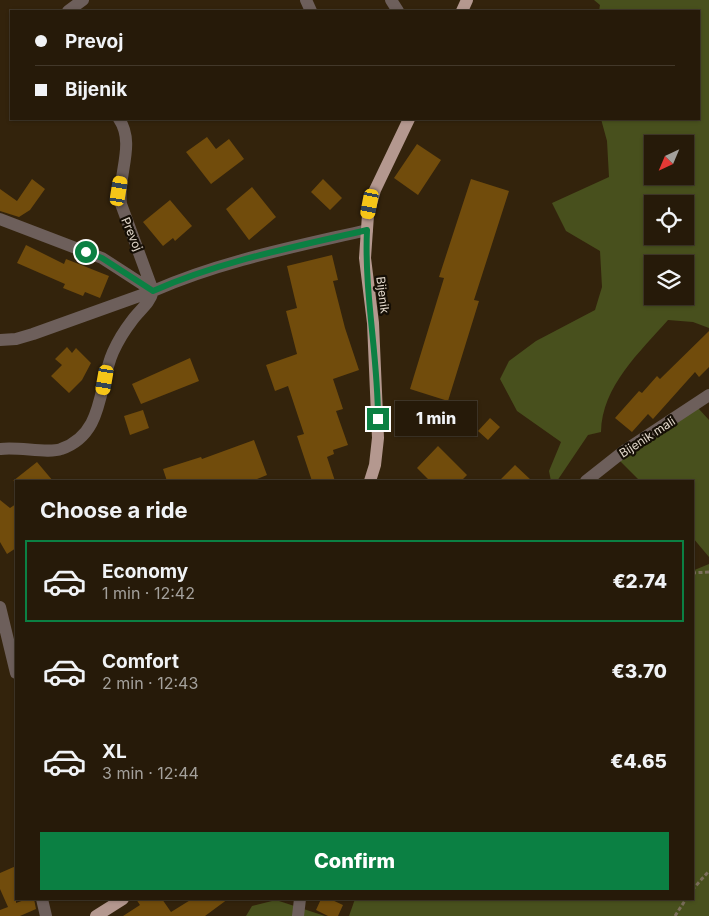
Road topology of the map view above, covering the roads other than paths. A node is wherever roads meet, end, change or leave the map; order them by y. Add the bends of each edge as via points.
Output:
1 (83, 0) edge
2 (69, 10) edge
3 (120, 120) edge
4 (409, 120) edge
5 (0, 219) edge
6 (367, 230) junction
7 (153, 291) junction
8 (0, 340) edge
9 (709, 395) edge
10 (0, 448) edge
11 (370, 480) edge
12 (587, 480) edge
13 (0, 607) edge
14 (15, 669) edge
15 (42, 900) edge
16 (121, 900) edge
17 (300, 900) edge
18 (46, 916) edge
19 (96, 916) edge
20 (298, 916) edge

1 - 2 street
3 - 7 street, Prevoj via 127,140 119,191 121,204
4 - 6 main road, Bijenik via 375,190
5 - 7 street via 102,258
6 - 7 street via 237,260
6 - 11 main road, Bijenik via 366,276 373,323 378,438
7 - 8 street via 33,334
7 - 10 street via 151,299 131,321 114,350 97,414 86,432 60,450
9 - 12 street, Bijenik mali via 624,451
13 - 14 street
15 - 18 street
16 - 19 main road
17 - 20 street

